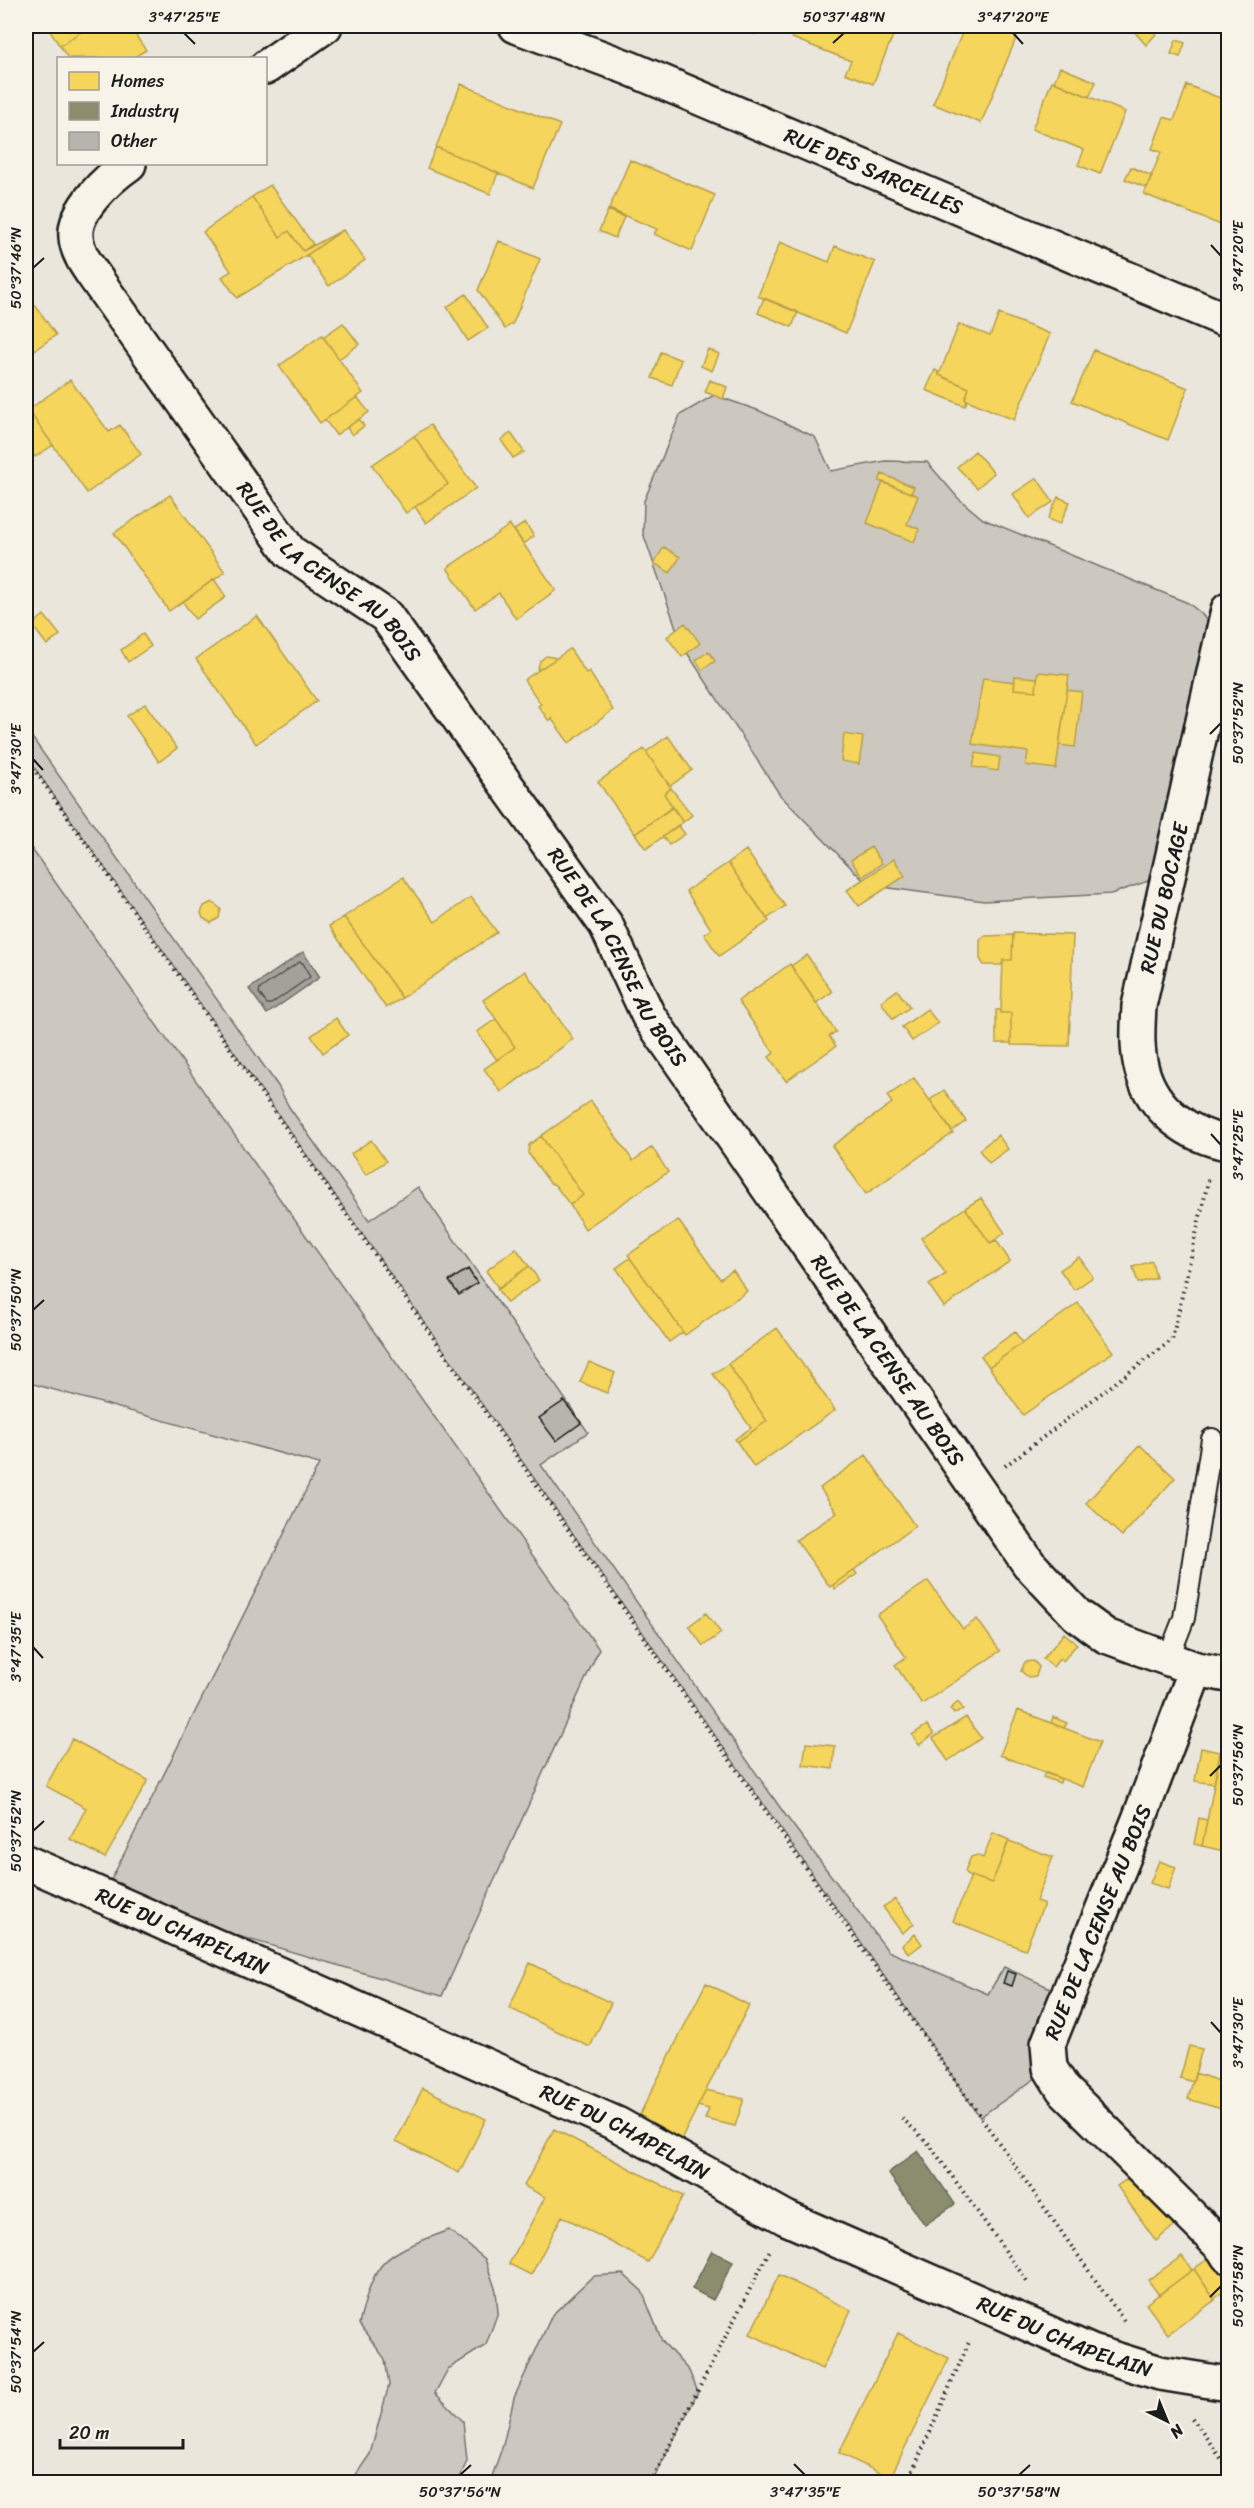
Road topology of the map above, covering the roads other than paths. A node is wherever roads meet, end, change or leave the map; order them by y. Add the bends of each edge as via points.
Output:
1 (325, 26) edge
2 (516, 26) edge
3 (267, 67) edge
4 (128, 165) edge
5 (1228, 321) edge
6 (1228, 610) edge
7 (1223, 1142) edge
8 (1212, 1438) dead end
9 (1182, 1664) junction
10 (1228, 1675) edge
11 (26, 1862) edge
12 (1228, 2256) edge
13 (1228, 2384) edge

1 - 3 street
2 - 5 street, RUE DES SARCELLES via 640,73
4 - 9 street, RUE DE LA CENSE AU BOIS via 107,181 82,211 76,236 83,258 99,284 290,552 386,616 606,925 648,1015 1029,1564 1077,1614 1106,1636
6 - 7 street, RUE DU BOCAGE via 1140,1006 1138,1035 1142,1070 1154,1096 1172,1118 1196,1134
8 - 9 lane via 1184,1618
9 - 10 street, RUE DE LA CENSE AU BOIS
9 - 12 street, RUE DE LA CENSE AU BOIS via 1138,1822 1048,2044 1050,2068 1063,2089
11 - 13 street, RUE DU CHAPELAIN via 617,2124 786,2217 1092,2352 1160,2373

